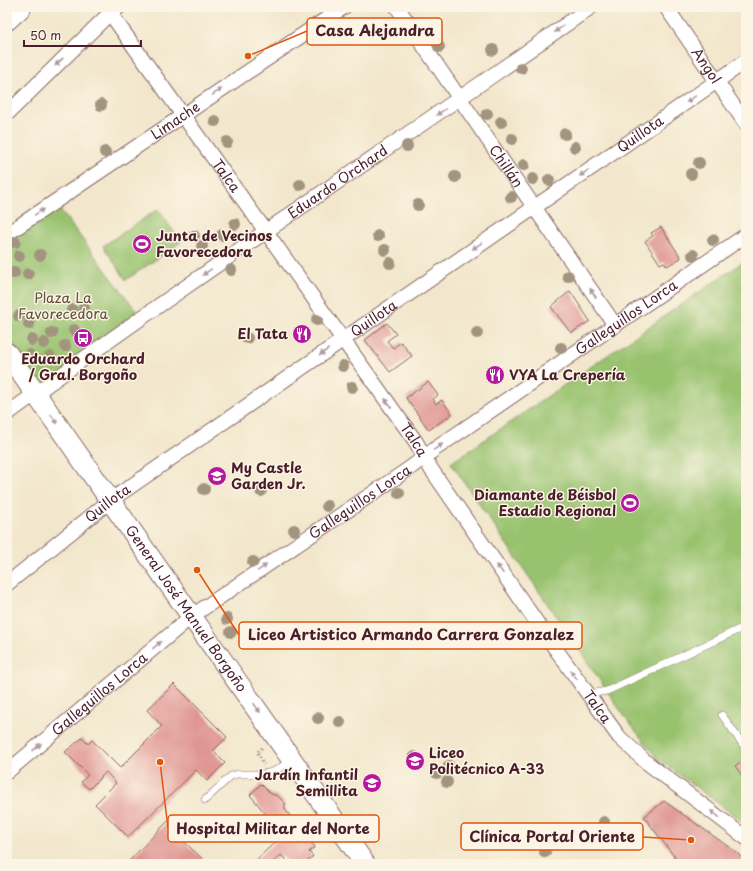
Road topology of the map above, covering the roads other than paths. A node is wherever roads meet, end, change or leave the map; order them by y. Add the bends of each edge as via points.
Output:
1 (20, 7) edge
2 (344, 7) edge
3 (397, 7) edge
4 (591, 7) edge
5 (666, 7) edge
6 (114, 10) edge
7 (7, 19) edge
8 (746, 60) edge
9 (716, 81) junction
10 (460, 99) junction
11 (7, 114) edge
12 (184, 115) junction
13 (746, 124) edge
14 (534, 207) junction
15 (266, 230) junction
16 (7, 234) edge
17 (746, 235) edge
18 (615, 325) junction
19 (343, 338) junction
20 (7, 353) edge
21 (36, 393) junction
22 (7, 414) edge
23 (424, 457) junction
24 (111, 500) junction
25 (7, 584) edge
26 (192, 616) junction
27 (746, 626) edge
28 (588, 694) junction
29 (722, 714) dead end
30 (746, 749) edge
31 (293, 760) junction
32 (7, 772) edge
33 (205, 800) dead end
34 (746, 838) edge
35 (365, 864) edge

1 - 7 main road
12 -> 2 street, Limache
3 - 10 street, Chillán
4 -> 10 street, Eduardo Orchard
5 - 9 street, Angol
6 -> 11 street
6 - 12 street, Talca
8 - 9 street, Quillota
9 - 13 street, Angol
9 -> 14 street, Quillota
10 - 14 street, Chillán
10 -> 15 street, Eduardo Orchard
12 - 15 street, Talca
16 -> 12 street, Limache
18 -> 14 street, Chillán
14 -> 19 street, Quillota
15 - 19 street, Talca
15 -> 21 street, Eduardo Orchard
17 - 18 street, Galleguillos Lorca
23 -> 18 street, Galleguillos Lorca
23 -> 19 street, Talca
19 -> 24 street, Quillota
20 - 21 street, General José Manuel Borgoño
21 - 22 street, Eduardo Orchard
21 -> 24 street, General José Manuel Borgoño
26 -> 23 street, Galleguillos Lorca
28 -> 23 street, Talca
24 - 25 street, Quillota
24 - 26 street, General José Manuel Borgoño
26 -> 31 street, General José Manuel Borgoño
32 -> 26 street, Galleguillos Lorca
27 - 28 lane via 607,691
34 -> 28 street, Talca via 646,762 619,738
29 - 30 lane
31 - 33 lane via 273,772 231,776
31 - 35 street, General José Manuel Borgoño

